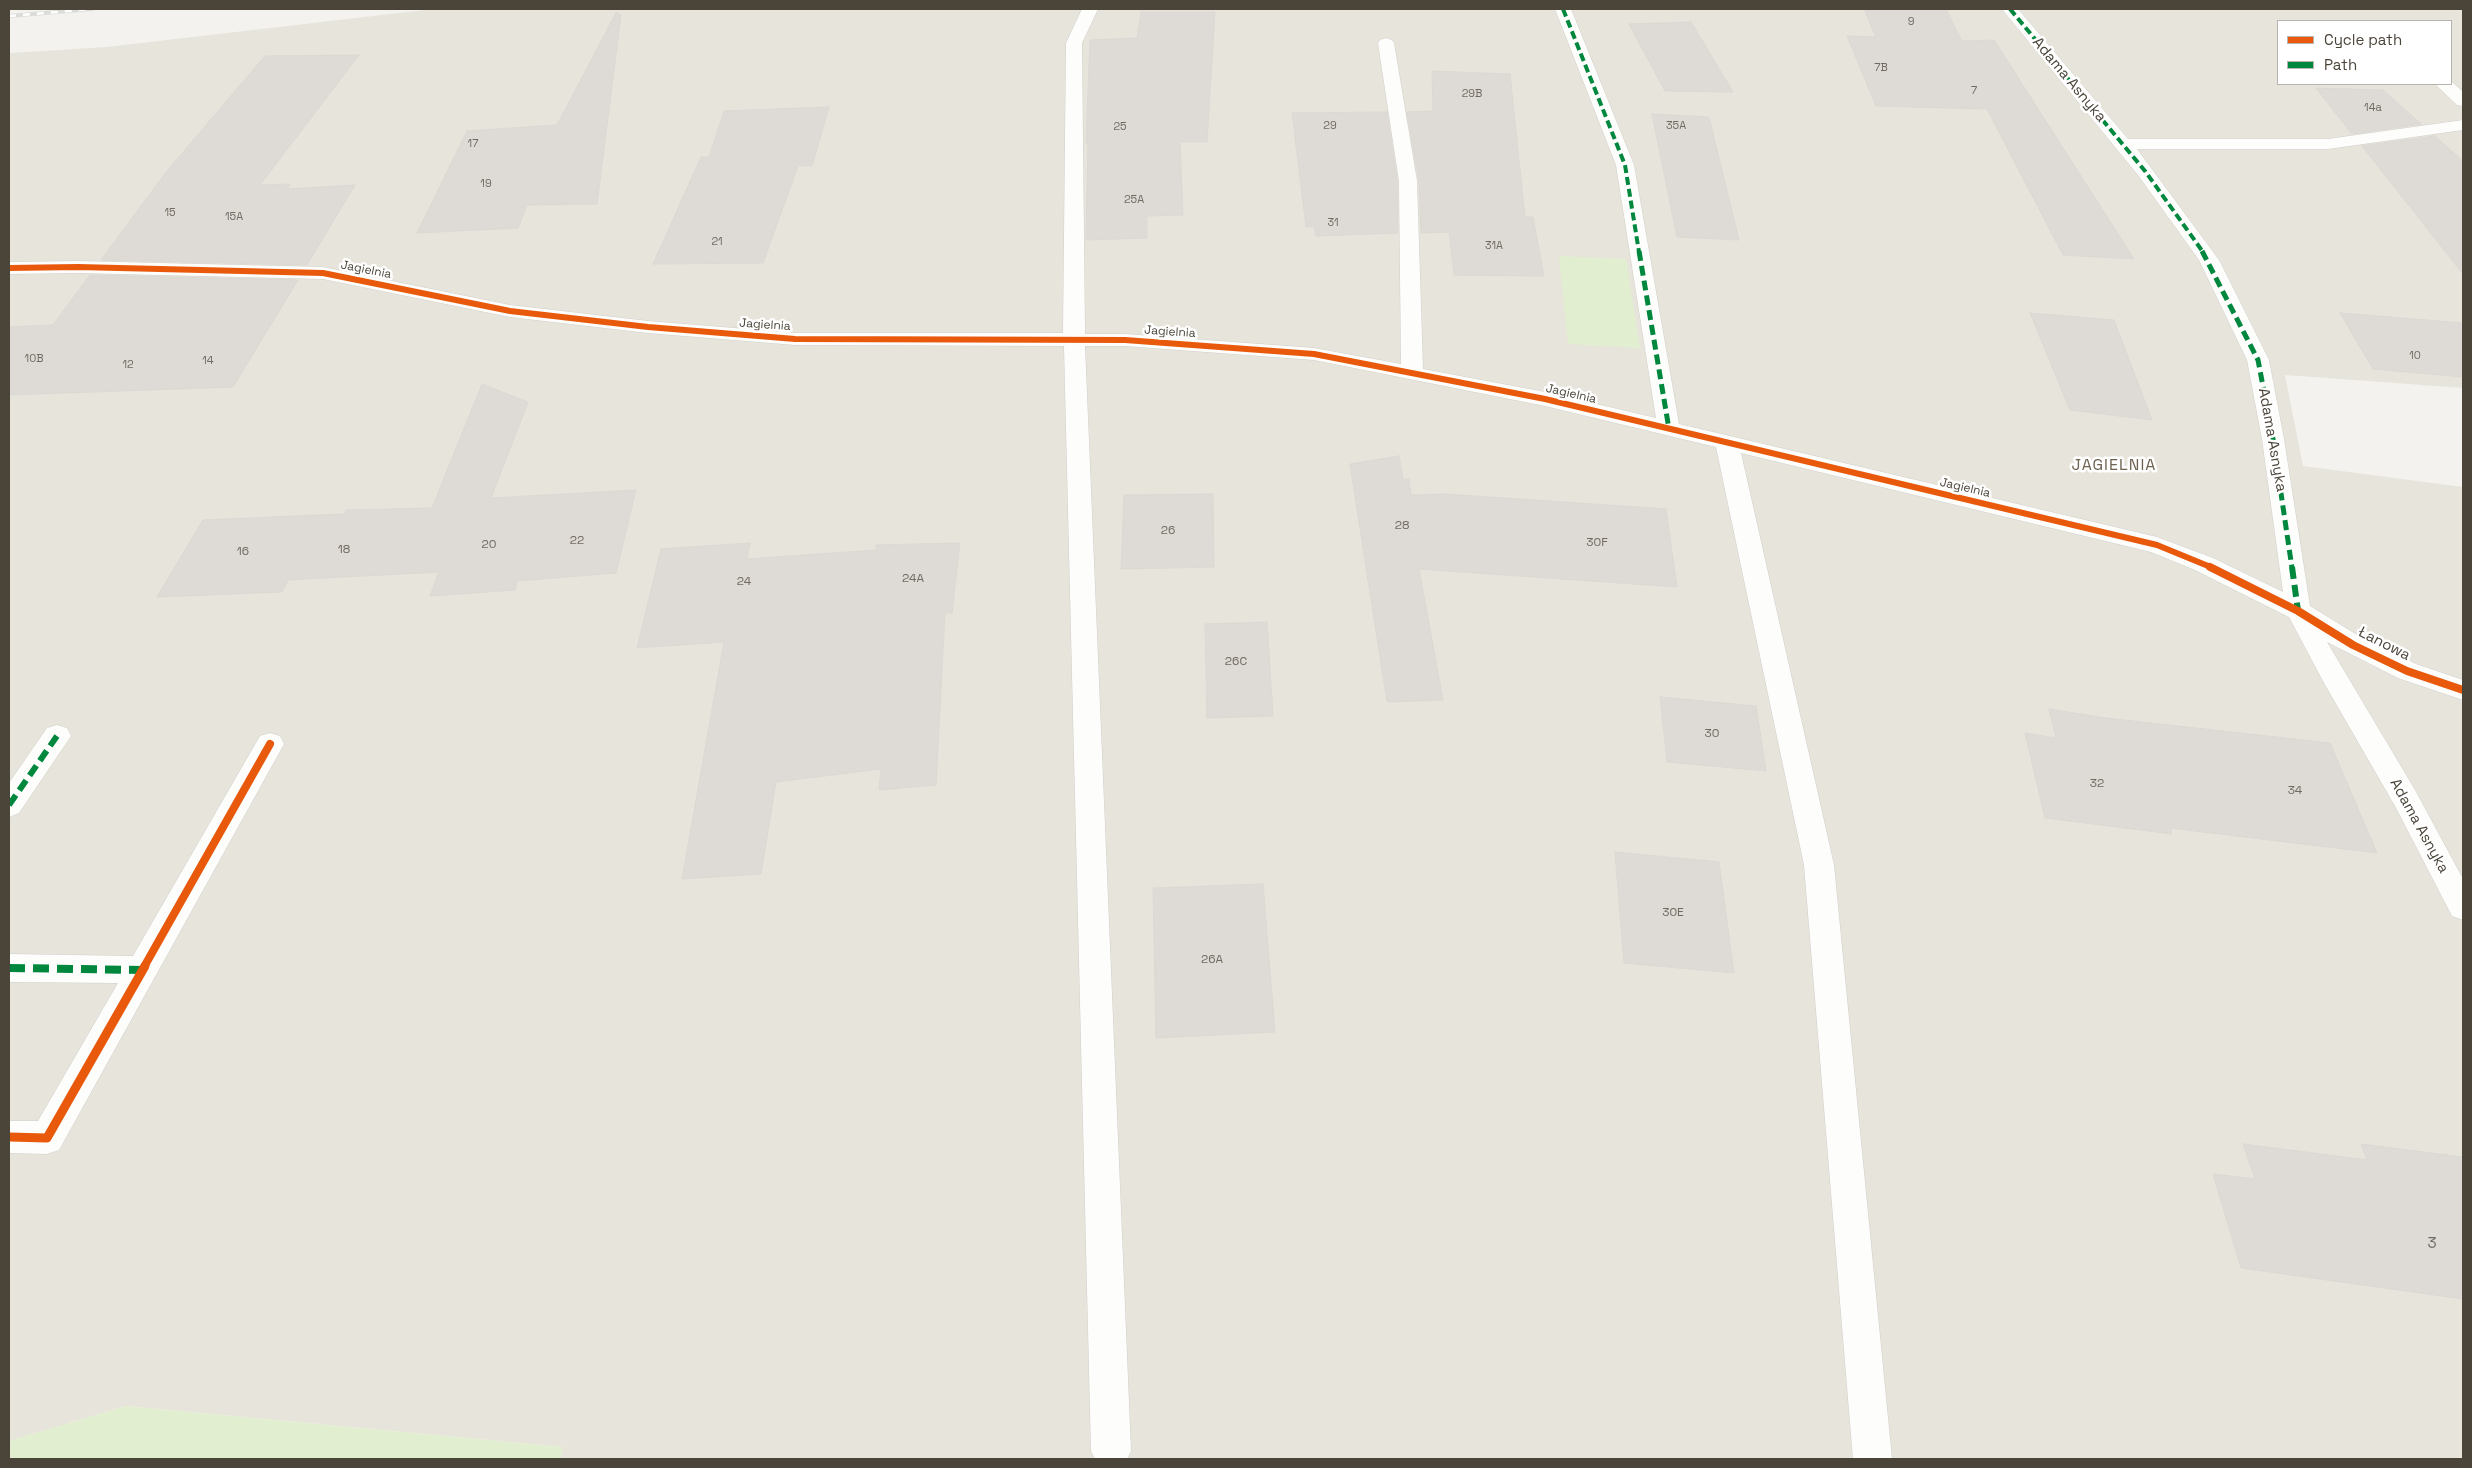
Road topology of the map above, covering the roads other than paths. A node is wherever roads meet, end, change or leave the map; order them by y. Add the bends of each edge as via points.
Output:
1 (1090, 9) edge
2 (1563, 9) edge
3 (2010, 9) edge
4 (1386, 43) dead end
5 (2445, 85) edge
6 (2463, 101) edge
7 (2463, 125) edge
8 (2123, 144) junction
9 (9, 268) edge
10 (1074, 340) junction
11 (1412, 372) junction
12 (1669, 429) junction
13 (1727, 442) junction
14 (2298, 611) junction
15 (2463, 690) edge
16 (56, 736) dead end
17 (270, 744) dead end
18 (9, 806) edge
19 (2463, 907) edge
20 (9, 968) edge
21 (142, 970) junction
22 (9, 1137) edge
23 (1111, 1451) dead end
24 (1873, 1459) edge

1 - 10 street via 1074,43
2 - 12 street via 1625,165
3 - 8 street, Adama Asnyka
4 - 11 street via 1408,181
5 - 6 street
7 - 8 street via 2328,144
8 - 14 street, Adama Asnyka via 2209,260 2258,360
9 - 10 street, Jagielnia via 323,273 510,311 795,339
10 - 11 street, Jagielnia via 1125,340 1314,354
10 - 23 street
11 - 12 street, Jagielnia
12 - 13 street, Jagielnia
13 - 14 street, Jagielnia via 2157,545 2204,564
13 - 24 street via 1819,865
14 - 15 street, Łanowa via 2353,645 2407,672
14 - 19 street, Adama Asnyka
16 - 18 street
17 - 21 street
20 - 21 street
21 - 22 street via 47,1138

